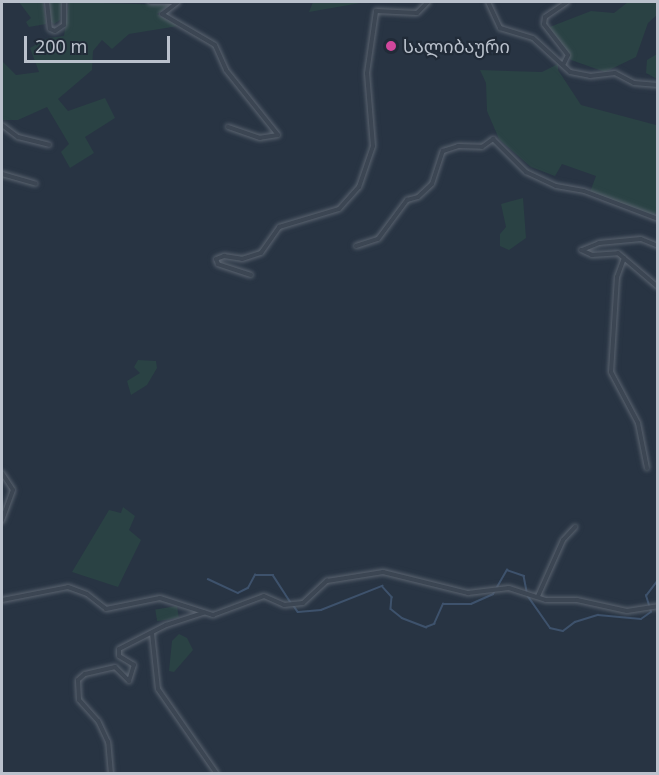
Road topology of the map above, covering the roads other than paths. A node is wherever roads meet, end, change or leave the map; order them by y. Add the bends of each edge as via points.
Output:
1 (46, 2) edge
2 (64, 2) edge
3 (150, 2) edge
4 (176, 2) edge
5 (428, 2) edge
6 (488, 2) edge
7 (567, 2) edge
8 (563, 65) junction
9 (657, 85) edge
10 (2, 125) edge
11 (228, 127) dead end
12 (50, 145) dead end
13 (2, 174) edge
14 (36, 184) dead end
15 (657, 219) edge
16 (356, 246) dead end
17 (657, 246) edge
18 (624, 258) junction
19 (250, 275) dead end
20 (657, 287) edge
21 (647, 468) dead end
22 (2, 473) edge
23 (2, 521) edge
24 (575, 527) dead end
25 (538, 596) junction
26 (2, 600) edge
27 (655, 607) edge
28 (205, 613) junction
29 (152, 633) junction
30 (111, 774) edge
31 (217, 774) edge

1 - 2 street via 50,29 55,31 64,25
3 - 4 street
4 - 11 street via 162,14 215,45 226,70 278,135 260,138
5 - 19 street via 417,13 376,11 367,73 373,147 359,187 339,209 279,227 261,253 242,259 216,259 218,264
6 - 8 street via 500,28 533,38
7 - 8 street via 545,17 544,24 568,55
8 - 9 street via 570,72 590,76 615,73 634,83
10 - 12 street via 18,137
13 - 14 street
15 - 16 street via 584,191 556,186 526,172 493,139 482,147 458,147 443,152 432,184 418,197 407,200 378,239
17 - 18 street via 641,239 600,243 581,250 592,255 612,251
18 - 20 street
18 - 21 street via 617,277 611,372 638,423
22 - 23 street via 13,490
24 - 25 street via 563,540
25 - 27 street via 636,612
25 - 28 street via 500,589 468,593 383,572 327,581 298,604 284,605 264,596 220,613
26 - 28 street via 68,587 87,594 106,609 160,598 178,600
28 - 29 street
29 - 30 street via 119,649 119,656 134,665 129,681 115,667 85,674 78,680 79,700 98,721 108,742
29 - 31 street via 159,689

